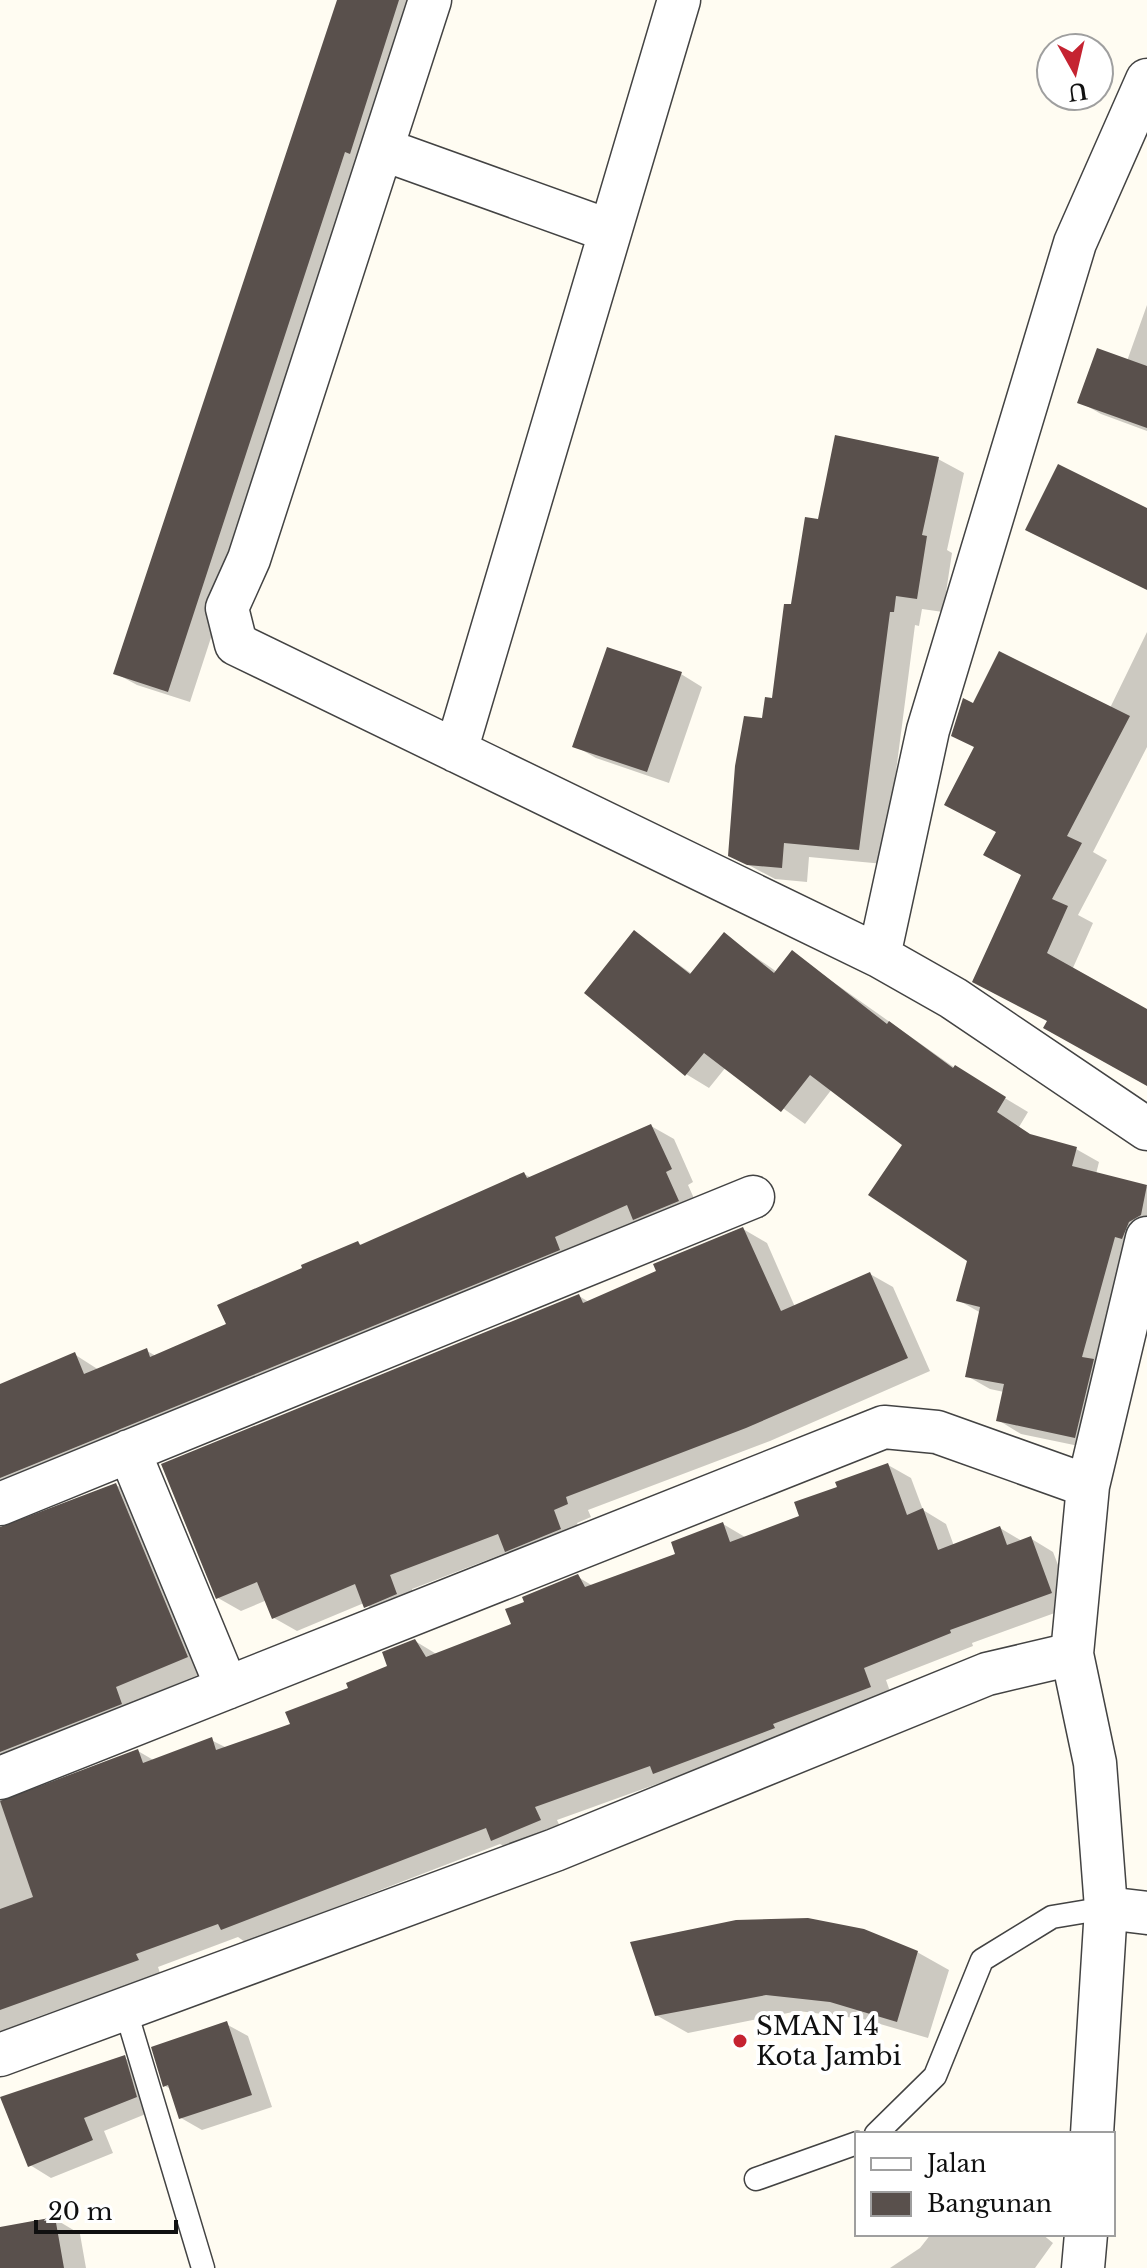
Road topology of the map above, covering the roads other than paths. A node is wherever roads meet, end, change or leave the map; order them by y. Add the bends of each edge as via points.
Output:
1 (430, 0) edge
2 (679, 0) edge
3 (1147, 80) edge
4 (382, 149) junction
5 (610, 231) junction
6 (456, 751) junction
7 (879, 956) junction
8 (1147, 1129) edge
9 (753, 1197) dead end
10 (1147, 1238) edge
11 (129, 1451) junction
12 (1088, 1486) junction
13 (0, 1504) edge
14 (1072, 1654) junction
15 (227, 1688) junction
16 (0, 1778) edge
17 (1106, 1908) junction
18 (1147, 1913) edge
19 (125, 2008) junction
20 (0, 2055) edge
21 (878, 2132) edge
22 (1092, 2132) edge
23 (855, 2144) edge
24 (756, 2179) dead end
25 (1086, 2236) edge
26 (203, 2268) edge
27 (1083, 2268) edge

1 - 4 street
2 - 5 street
3 - 7 street via 1075,243 928,730
4 - 5 street
4 - 6 street via 249,559 227,608 236,644
5 - 6 street
6 - 7 street
7 - 8 street via 953,998
9 - 11 street
10 - 12 street
11 - 13 street
11 - 15 street
12 - 14 street
12 - 15 street via 937,1432 884,1427
14 - 17 street via 1095,1763
14 - 19 street via 987,1674 555,1850
15 - 16 street
17 - 18 street
17 - 21 lane via 1052,1917 982,1960 935,2076
17 - 22 street
19 - 20 street
19 - 26 lane
23 - 24 lane
25 - 27 street

